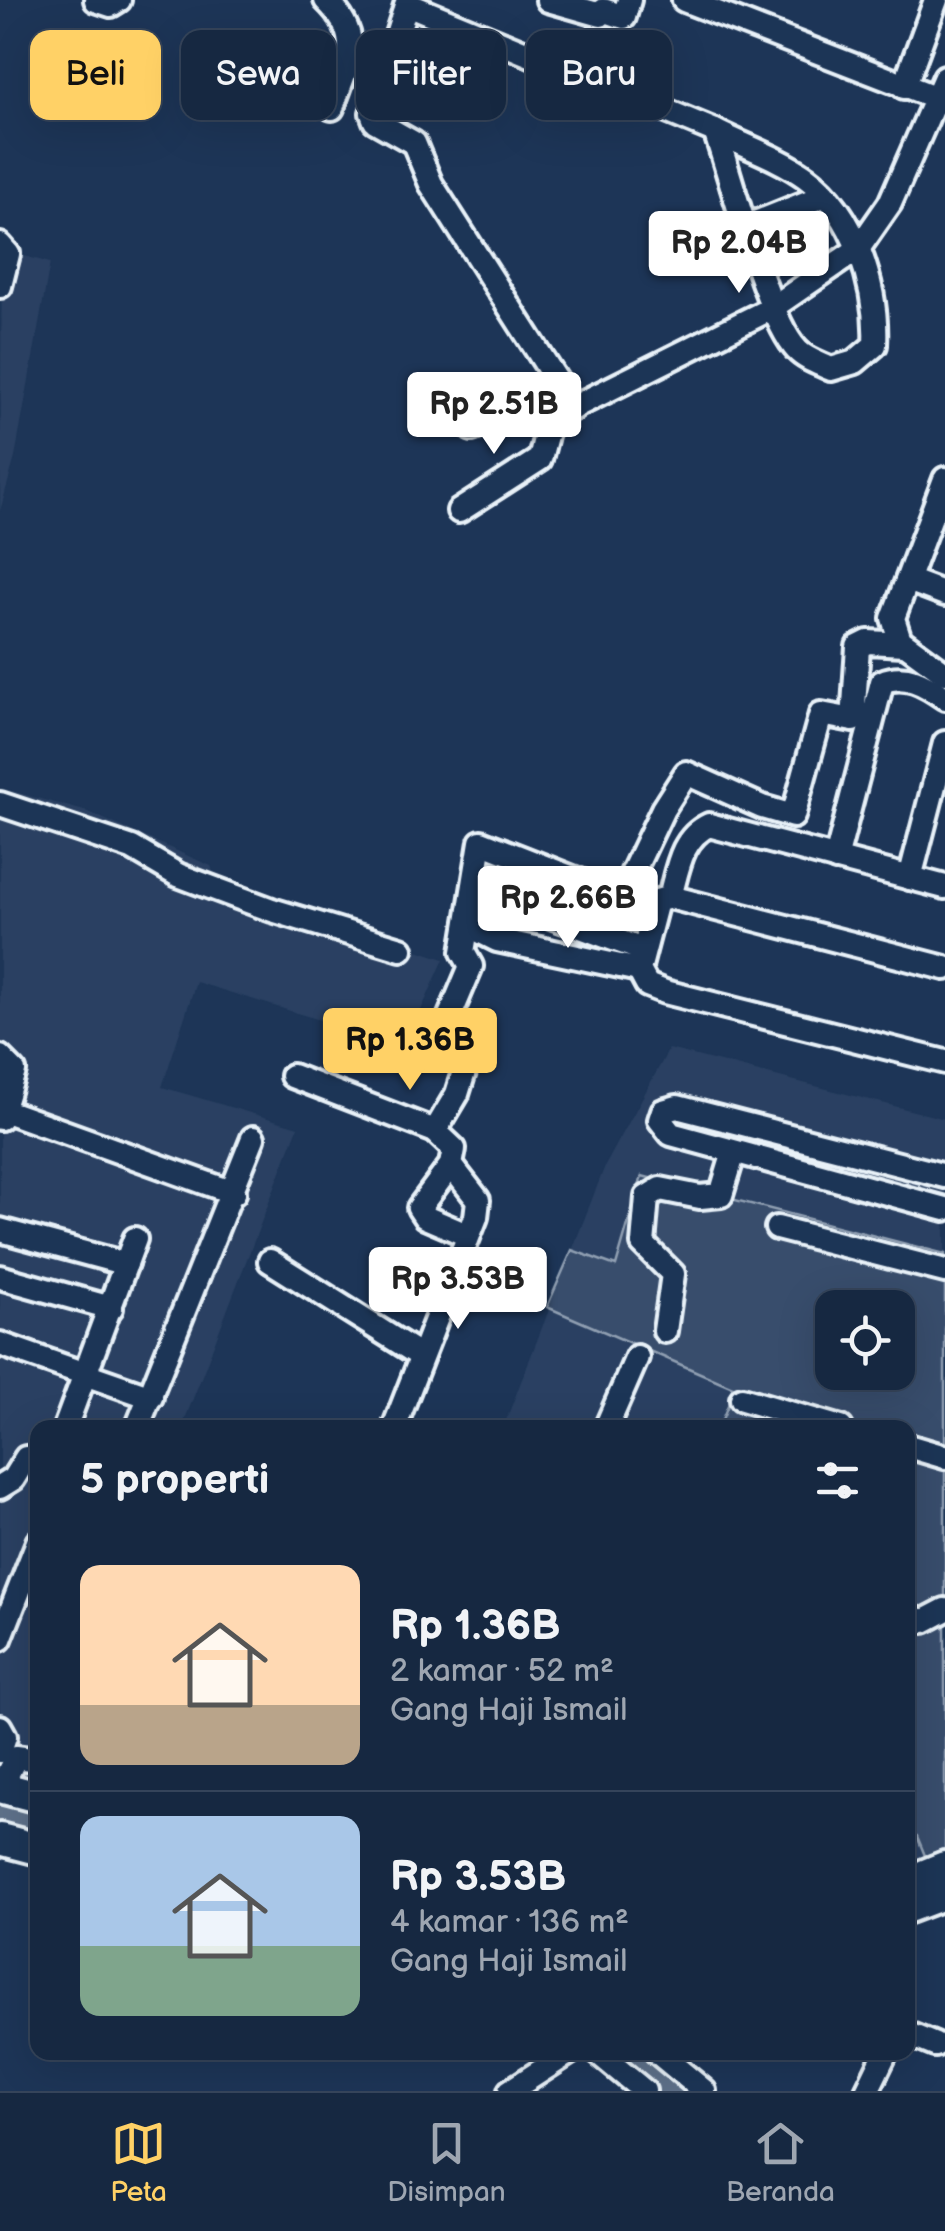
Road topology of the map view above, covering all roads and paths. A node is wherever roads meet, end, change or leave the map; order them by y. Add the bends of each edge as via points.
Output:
1 (96, 0) edge
2 (119, 0) edge
3 (326, 0) edge
4 (548, 0) edge
5 (630, 0) edge
6 (684, 0) edge
7 (936, 0) edge
8 (407, 2) edge
9 (904, 86) junction
10 (941, 88) edge
11 (336, 95) edge
12 (715, 132) junction
13 (823, 196) junction
14 (748, 226) junction
15 (0, 245) edge
16 (858, 248) junction
17 (0, 286) edge
18 (772, 308) junction
19 (574, 408) junction
20 (550, 419) junction
21 (472, 428) dead end
22 (944, 486) edge
23 (459, 511) dead end
24 (908, 580) junction
25 (945, 594) edge
26 (904, 644) junction
27 (945, 673) edge
28 (945, 698) edge
29 (945, 743) edge
30 (0, 804) edge
31 (836, 859) junction
32 (910, 878) junction
33 (945, 887) edge
34 (670, 897) junction
35 (401, 949) dead end
36 (641, 960) junction
37 (945, 968) edge
38 (0, 1057) edge
39 (945, 1062) edge
40 (292, 1076) dead end
41 (1, 1114) edge
42 (435, 1131) junction
43 (253, 1138) dead end
44 (734, 1152) junction
45 (450, 1165) junction
46 (935, 1174) edge
47 (234, 1193) junction
48 (917, 1202) junction
49 (945, 1210) edge
50 (471, 1226) junction
51 (777, 1228) dead end
52 (0, 1230) edge
53 (135, 1239) dead end
54 (270, 1261) dead end
55 (126, 1264) junction
56 (945, 1271) edge
57 (0, 1277) edge
58 (111, 1308) junction
59 (665, 1331) dead end
60 (0, 1344) edge
61 (421, 1356) junction
62 (637, 1357) dead end
63 (85, 1374) junction
64 (151, 1398) junction
65 (742, 1399) dead end
66 (67, 1420) edge
67 (141, 1420) edge
68 (397, 1420) edge
69 (609, 1420) edge
70 (814, 1420) edge
71 (915, 1448) edge
72 (30, 1457) edge
73 (945, 1457) edge
74 (0, 1487) edge
75 (30, 1562) edge
76 (945, 1610) edge
77 (915, 1619) edge
78 (0, 1639) edge
79 (0, 1727) edge
80 (0, 1751) edge
81 (30, 1759) edge
82 (0, 1787) edge
83 (30, 1796) edge
84 (0, 1838) edge
85 (30, 1847) edge
86 (945, 1867) edge
87 (915, 1879) edge
88 (945, 1893) edge
89 (915, 1905) edge
90 (915, 2037) edge
91 (936, 2045) dead end
92 (558, 2060) edge
93 (606, 2060) edge
94 (667, 2060) edge
95 (882, 2060) edge
96 (510, 2091) edge
97 (644, 2091) edge
98 (704, 2091) edge
99 (867, 2091) edge

1 - 2 street via 111,6
3 - 11 street via 353,40
4 - 5 street via 624,16
6 - 9 street
7 - 9 street
8 - 12 street
8 - 19 street via 374,121 414,142 431,184
9 - 10 street
10 - 16 street via 890,203
12 - 13 street via 804,175
12 - 14 street
13 - 14 street
13 - 16 street
14 - 18 street
15 - 17 street via 8,254
16 - 18 street
16 - 18 street via 876,312 875,346 856,362 831,369 798,353
18 - 19 street
19 - 20 street
20 - 21 street via 524,410
20 - 23 street via 540,459
22 - 24 street
24 - 25 street
24 - 26 street via 894,618
26 - 27 street
26 - 42 street via 858,647 853,720 821,714 793,816 686,773 622,897 481,842 463,952 470,966 440,1042 468,1060
28 - 31 street via 896,676 882,682
29 - 32 street
30 - 35 street via 132,848 178,875 272,910
31 - 32 street
31 - 34 street via 709,825 694,832 681,855
32 - 33 street
34 - 36 street via 657,901
34 - 37 street
36 - 36 street via 497,940 483,933 478,912 488,900 510,901
36 - 39 street via 647,985 665,992
38 - 41 street via 14,1071
40 - 42 street
41 - 47 street
42 - 45 street via 454,1148
43 - 47 street
44 - 46 street via 671,1134 660,1124 661,1115 676,1108
44 - 48 street
44 - 59 street via 721,1195 660,1189 647,1197 644,1244 674,1274
45 - 50 street via 478,1200
45 - 50 street via 419,1208 425,1217
46 - 48 street
47 - 64 street
48 - 49 street
50 - 61 street
51 - 56 street
52 - 55 street
53 - 55 street
54 - 61 street
55 - 58 street
57 - 58 street
58 - 63 street
60 - 63 street
61 - 68 street
62 - 69 street
63 - 64 street
63 - 66 street
64 - 67 street
65 - 70 street
71 - 73 street
72 - 74 street
75 - 78 street
76 - 77 street
79 - 80 street
81 - 82 street via 16,1757
82 - 83 main road
84 - 85 main road
86 - 87 main road
88 - 89 main road
90 - 91 street
92 - 96 street
93 - 97 street
94 - 98 street
95 - 99 street

